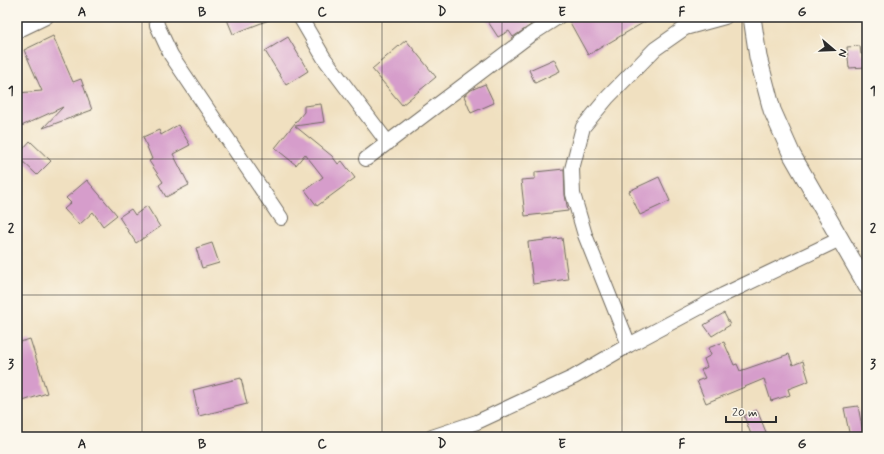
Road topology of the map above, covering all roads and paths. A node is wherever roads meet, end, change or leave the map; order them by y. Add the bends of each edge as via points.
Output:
1 (46, 17) edge
2 (156, 17) edge
3 (300, 17) edge
4 (558, 17) edge
5 (725, 17) edge
6 (752, 17) edge
7 (17, 31) edge
8 (388, 143) junction
9 (366, 159) dead end
10 (282, 218) dead end
11 (840, 239) junction
12 (866, 282) edge
13 (629, 344) junction
14 (432, 437) edge

1 - 7 street
2 - 10 street via 157,25 172,55
3 - 8 street via 324,58
4 - 8 street via 530,34
5 - 13 street via 685,28 655,49 582,126 572,169 573,194 585,235
6 - 11 street via 758,57 772,110 792,155
8 - 9 street
11 - 12 street
11 - 13 street
13 - 14 street via 574,377 477,422

